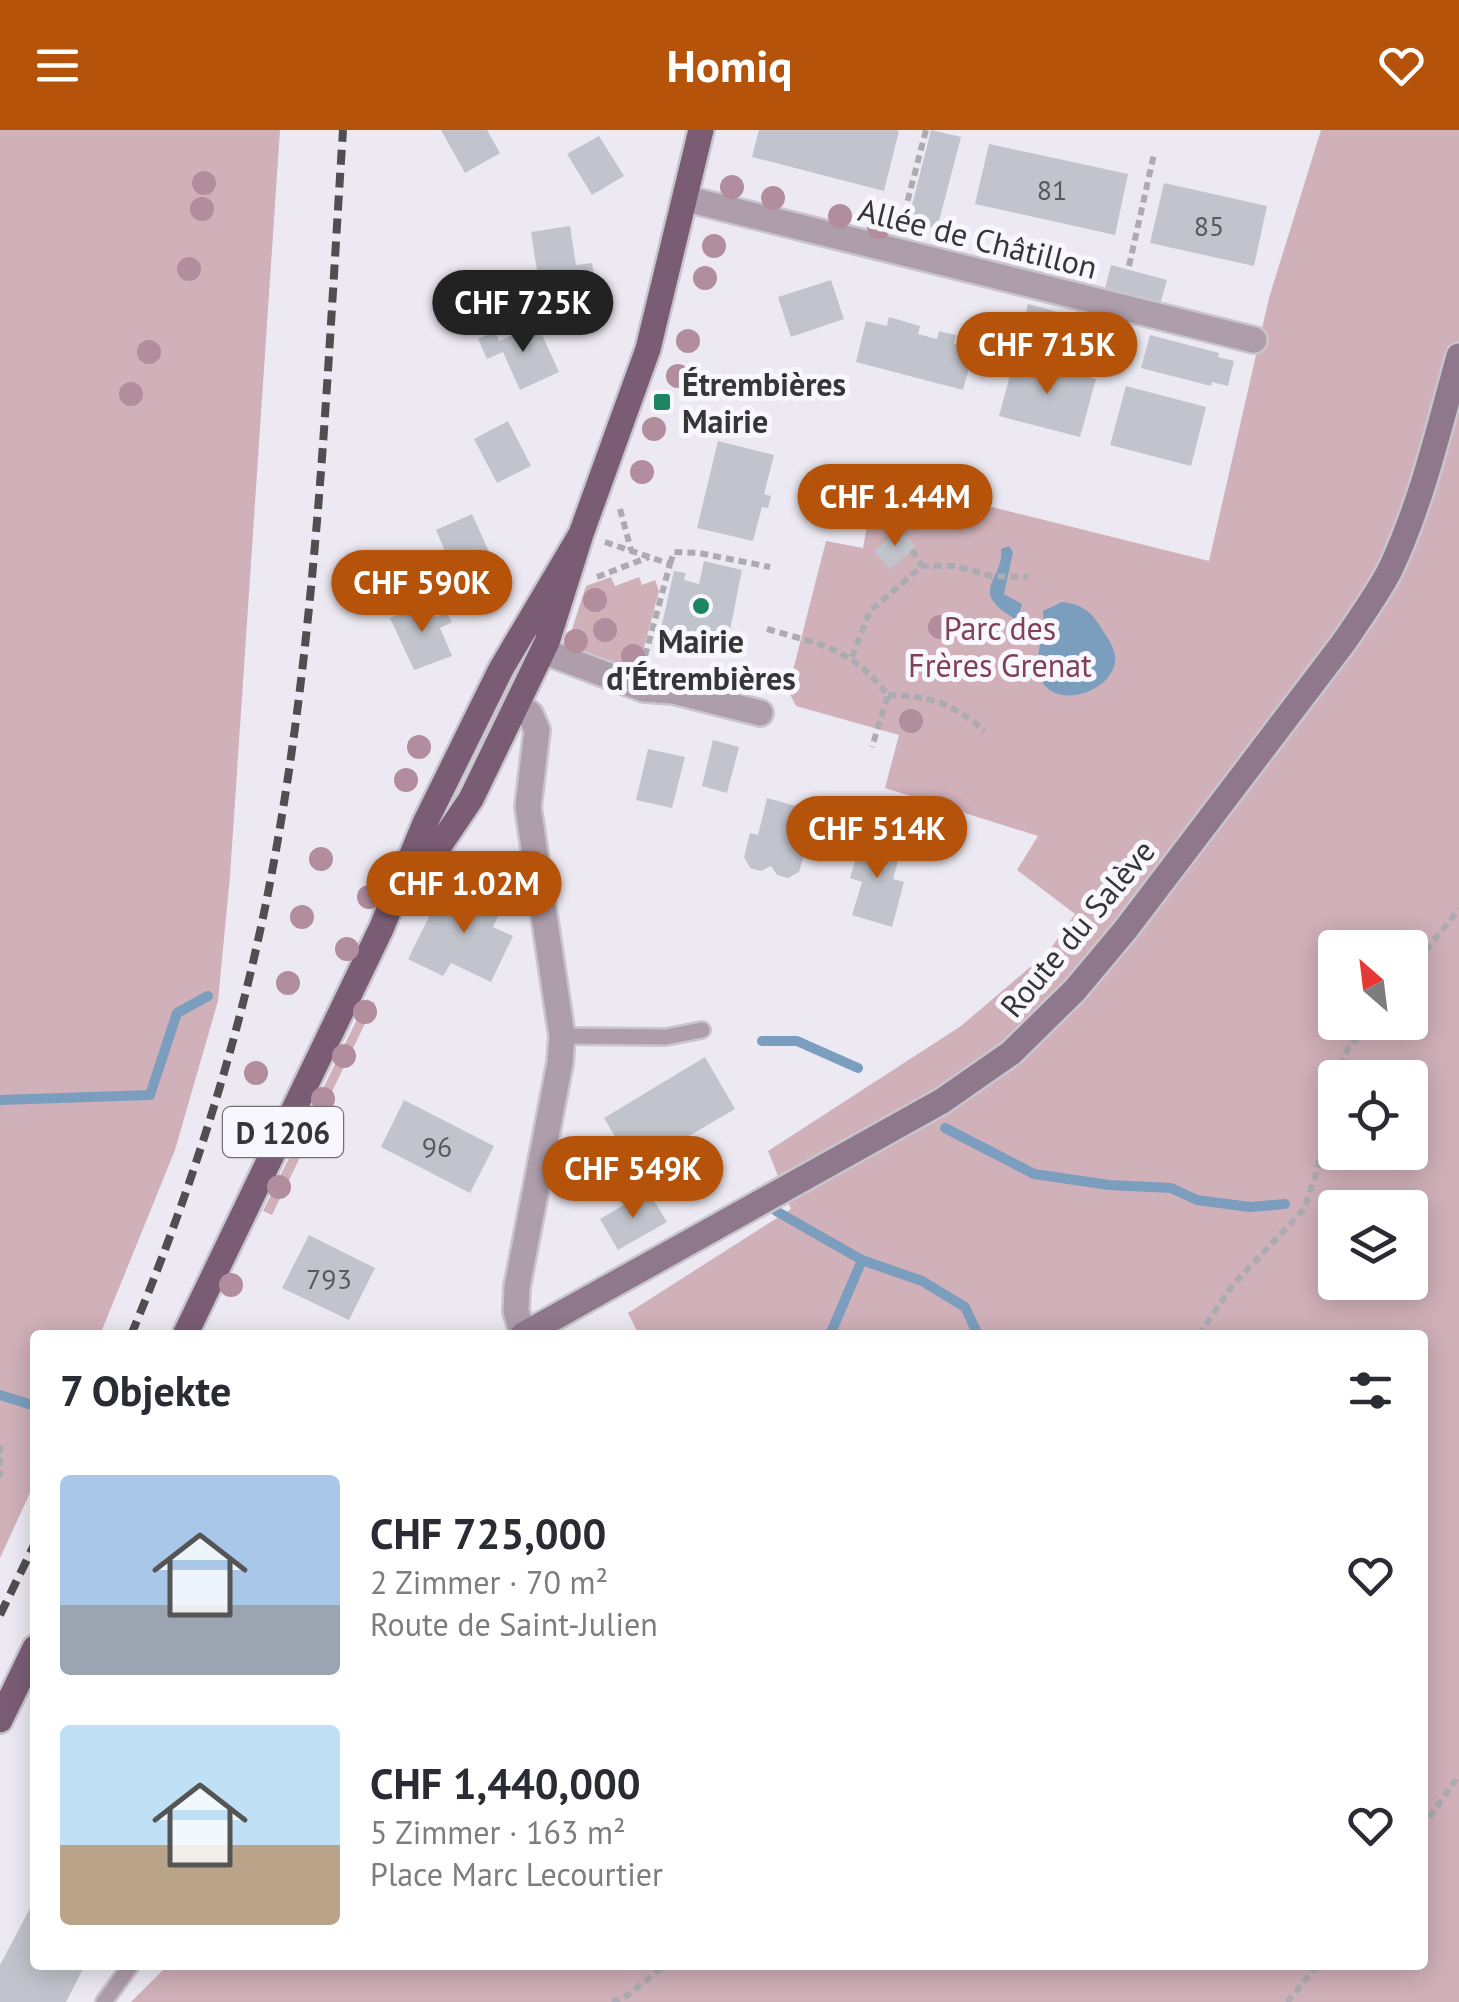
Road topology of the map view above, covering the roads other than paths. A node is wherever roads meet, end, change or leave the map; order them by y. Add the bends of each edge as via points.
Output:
1 (701, 130) edge
2 (686, 199) junction
3 (1254, 340) dead end
4 (1459, 356) edge
5 (590, 537) junction
6 (517, 641) junction
7 (544, 652) junction
8 (517, 705) junction
9 (760, 713) dead end
10 (381, 929) junction
11 (702, 1030) dead end
12 (562, 1036) junction
13 (187, 1330) edge
14 (522, 1330) edge
15 (532, 1330) edge
16 (30, 1658) edge
17 (0, 1720) edge
18 (127, 1970) edge
19 (104, 2002) edge

1 - 2 main road, D 1206
2 - 3 street, Allée de Châtillon
2 - 5 main road, D 1206
4 - 15 street, Route du Salève via 1412,516 1370,602 1126,929 1044,1024 942,1101
5 - 6 main road, D 1206
5 - 7 main road, D 1206
6 - 7 main road
6 - 10 main road, D 1206 via 434,802
7 - 8 main road, D 1206
7 - 9 street via 638,687
8 - 10 main road, D 1206 via 460,818
8 - 12 street via 536,730 528,807
10 - 13 main road, D 1206
11 - 12 lane
12 - 14 street via 517,1287
16 - 17 main road
18 - 19 lane

